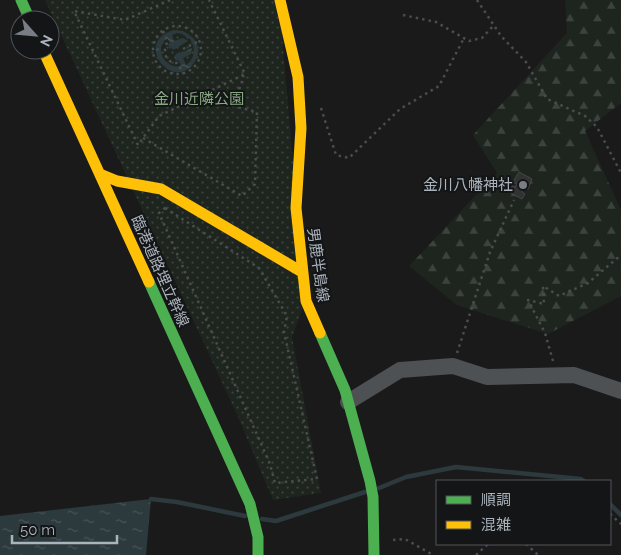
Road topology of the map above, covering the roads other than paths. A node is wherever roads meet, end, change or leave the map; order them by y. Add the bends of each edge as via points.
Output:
1 (280, 0) edge
2 (49, 60) edge
3 (100, 174) junction
4 (302, 272) junction
5 (621, 392) edge
6 (348, 402) junction
7 (258, 555) edge
8 (374, 555) edge

1 - 4 street, 男鹿半島線 via 298,77 301,128 296,208
2 - 3 street, 臨港道路埋立幹線
3 - 4 street via 117,181 161,189
3 - 7 street, 臨港道路埋立幹線 via 250,504 258,537
4 - 6 street, 男鹿半島線 via 306,301
5 - 6 street via 574,375 487,377 453,366 400,370
6 - 8 street, 男鹿半島線 via 373,498

